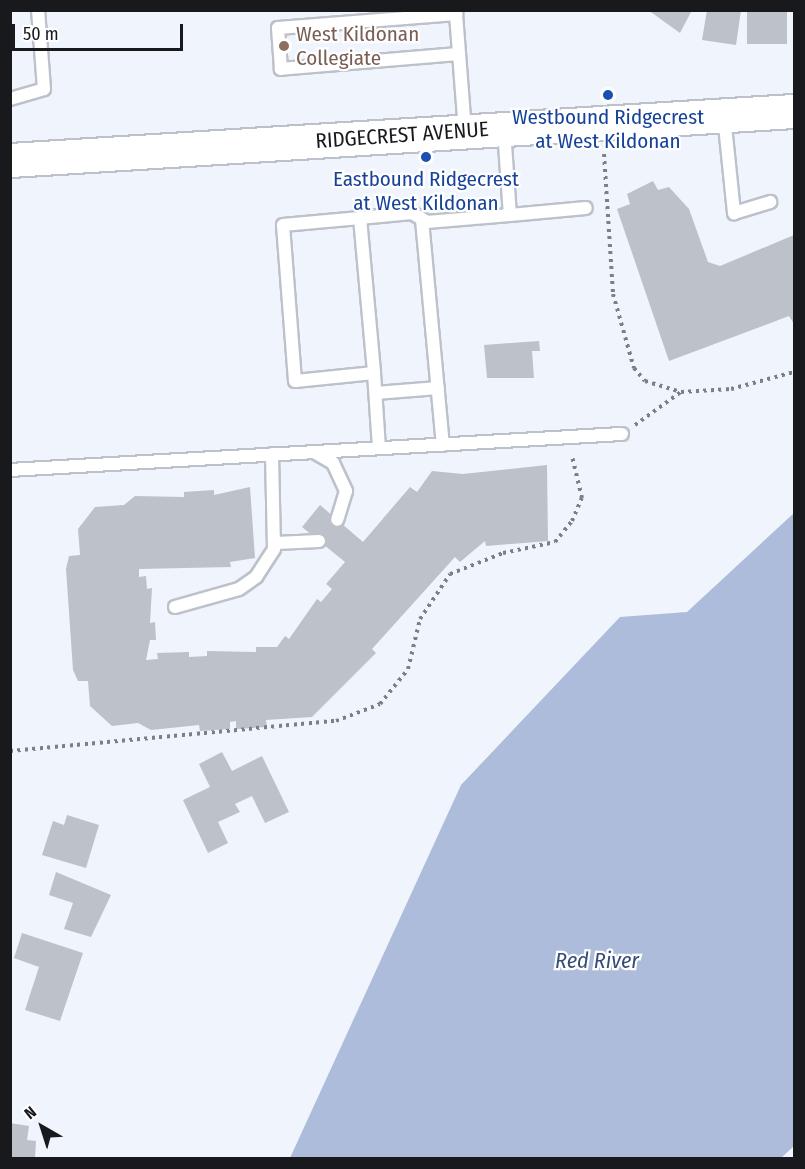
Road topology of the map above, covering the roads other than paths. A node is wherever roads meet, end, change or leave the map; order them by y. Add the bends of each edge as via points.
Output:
1 (38, 10) edge
2 (458, 54) junction
3 (10, 99) edge
4 (795, 111) edge
5 (723, 115) junction
6 (504, 129) junction
7 (465, 131) junction
8 (10, 160) edge
9 (770, 202) dead end
10 (586, 208) dead end
11 (510, 215) junction
12 (360, 218) junction
13 (422, 220) junction
14 (374, 373) junction
15 (438, 388) junction
16 (376, 393) junction
17 (622, 434) road end
18 (443, 445) junction
19 (379, 448) junction
20 (314, 452) junction
21 (272, 454) junction
22 (10, 470) edge
23 (337, 520) dead end
24 (318, 541) dead end
25 (276, 543) junction
26 (175, 608) dead end

1 - 3 lane via 44,89
2 - 2 lane via 456,14 278,28 281,69
2 - 7 lane
4 - 5 street, RIDGECREST AVENUE
5 - 6 street, RIDGECREST AVENUE
5 - 9 lane via 734,213
6 - 7 street, RIDGECREST AVENUE
6 - 11 lane
7 - 8 street, RIDGECREST AVENUE
10 - 11 lane
11 - 13 lane
12 - 13 lane via 412,213
12 - 14 lane
12 - 14 lane via 283,225 295,381
13 - 15 lane
14 - 16 lane
15 - 16 lane
15 - 18 lane
16 - 19 lane
17 - 18 lane
18 - 19 lane
19 - 20 lane
20 - 21 lane
20 - 23 lane via 333,463 346,492
21 - 22 lane
21 - 25 lane
24 - 25 lane
25 - 26 lane via 256,577 239,590

